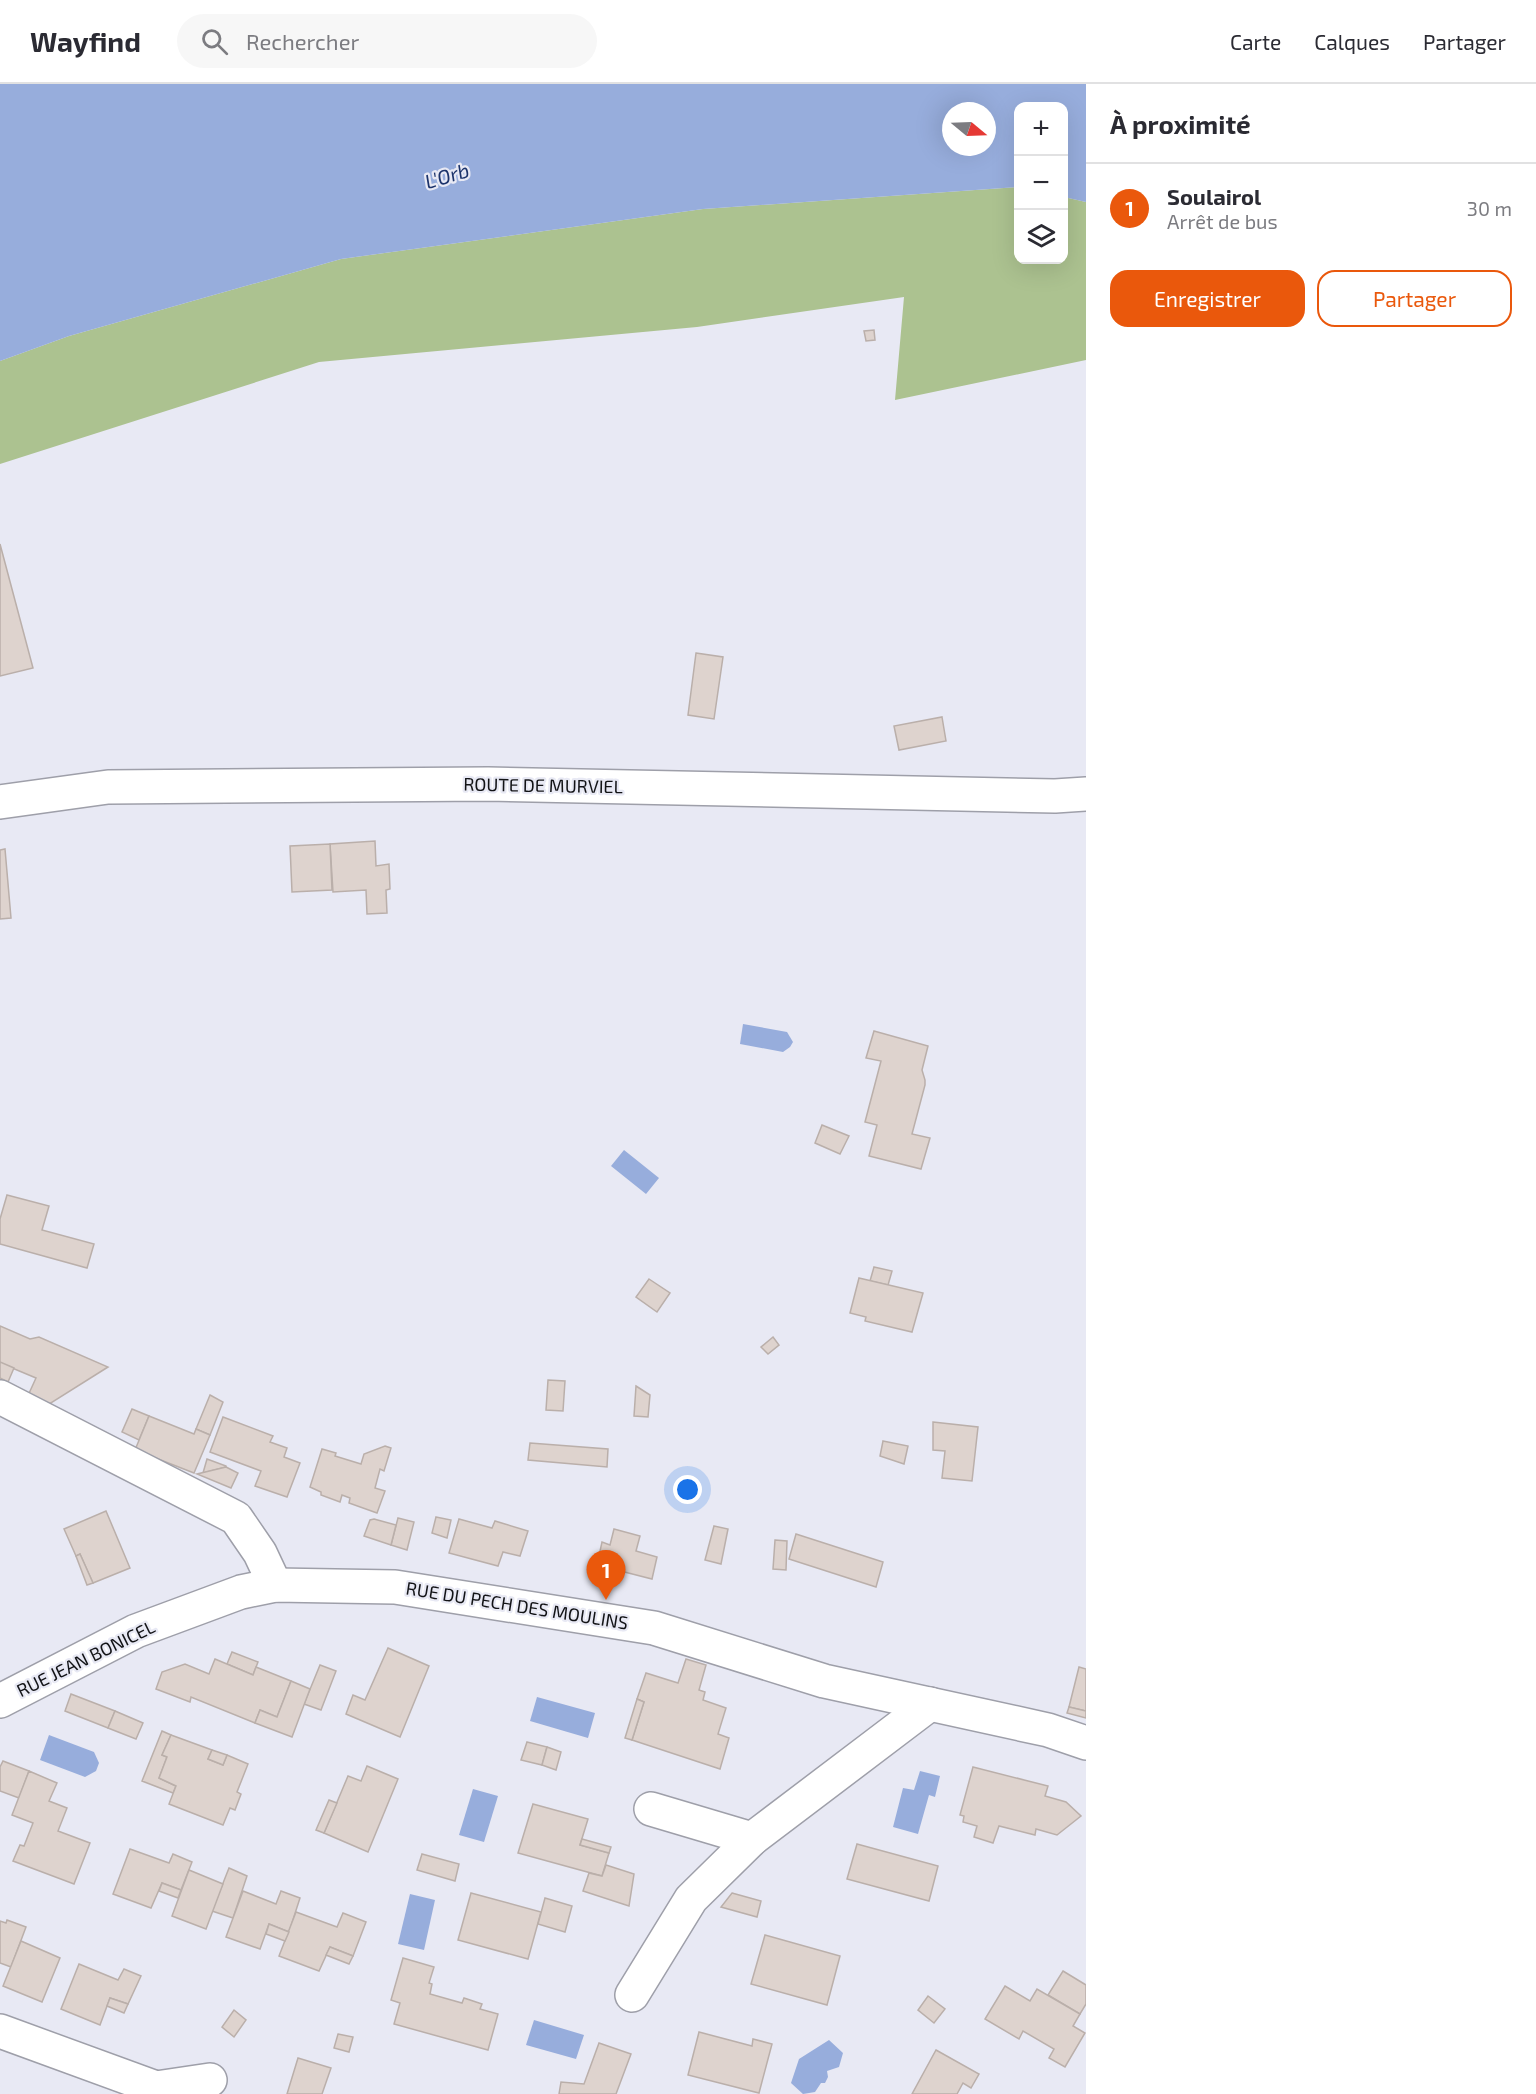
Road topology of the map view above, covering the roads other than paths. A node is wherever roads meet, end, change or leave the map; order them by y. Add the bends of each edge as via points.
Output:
1 (1086, 794) edge
2 (0, 802) edge
3 (0, 1396) edge
4 (275, 1585) junction
5 (0, 1701) edge
6 (930, 1704) junction
7 (1086, 1743) edge
8 (651, 1809) dead end
9 (752, 1839) junction
10 (632, 1995) dead end
11 (0, 2031) edge
12 (210, 2080) dead end

1 - 2 street, ROUTE DE MURVIEL via 488,784 108,787
3 - 4 street via 236,1518 260,1553
4 - 5 street, RUE JEAN BONICEL via 242,1592 136,1631
4 - 6 street, RUE DU PECH DES MOULINS via 395,1587 654,1628 824,1681
6 - 7 street, RUE DU PECH DES MOULINS
6 - 9 street
8 - 9 street
9 - 10 street via 691,1899
11 - 12 street via 156,2088

